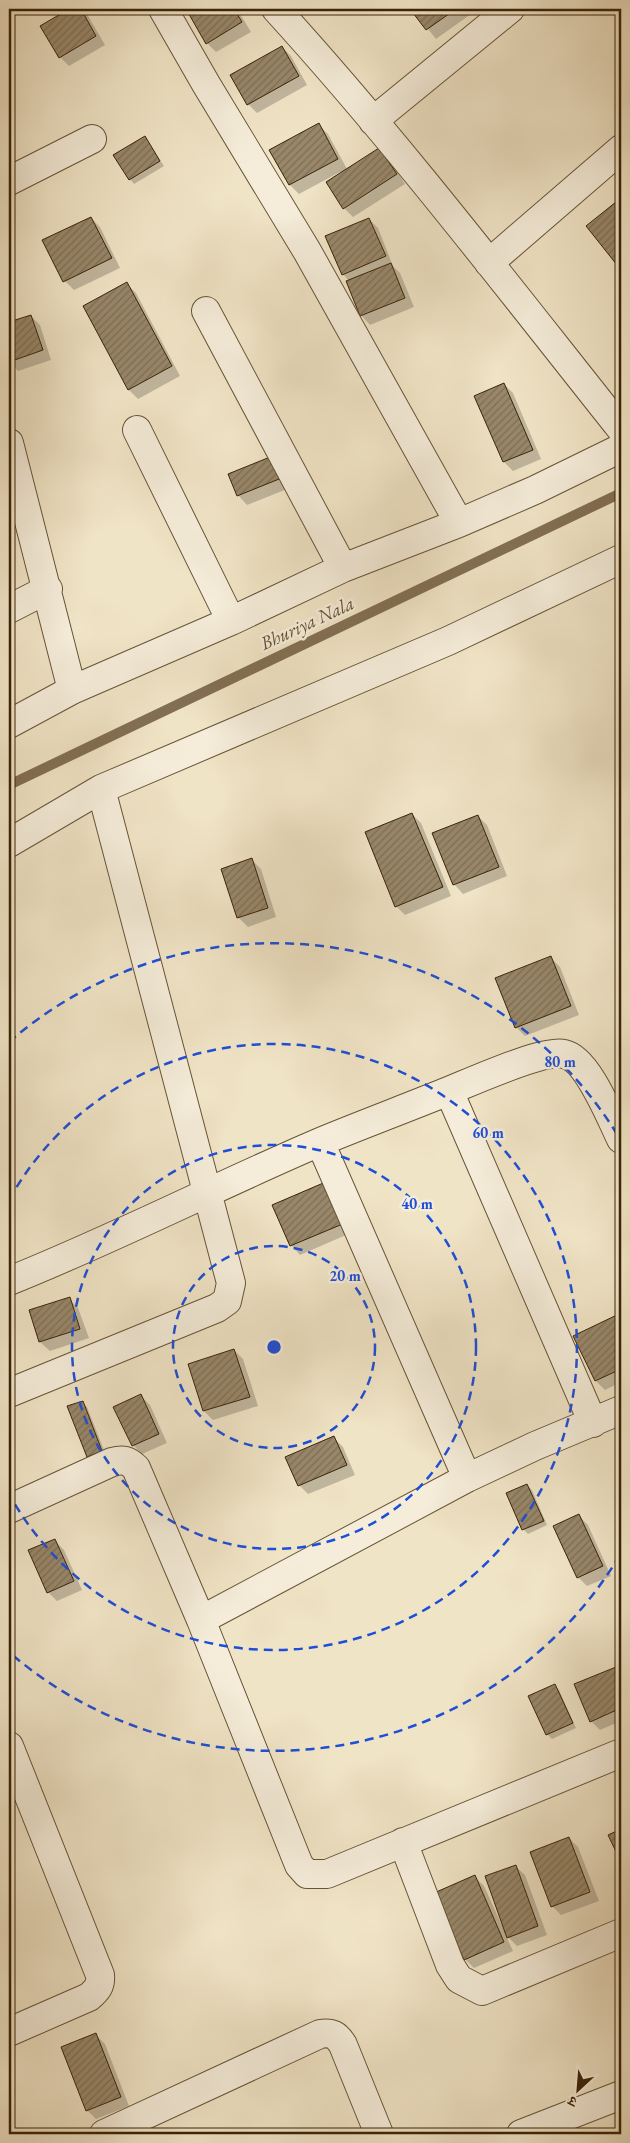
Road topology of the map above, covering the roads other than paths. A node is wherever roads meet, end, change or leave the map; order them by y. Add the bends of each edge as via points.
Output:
1 (163, 9) edge
2 (276, 9) edge
3 (510, 9) edge
4 (372, 121) junction
5 (92, 140) dead end
6 (621, 149) edge
7 (9, 181) edge
8 (489, 263) junction
9 (206, 311) dead end
10 (621, 429) edge
11 (137, 430) dead end
12 (9, 443) edge
13 (621, 448) edge
14 (459, 523) junction
15 (621, 559) edge
16 (344, 568) junction
17 (48, 589) junction
18 (9, 609) edge
19 (231, 621) junction
20 (72, 690) junction
21 (9, 724) edge
22 (100, 789) junction
23 (9, 842) edge
24 (448, 1091) junction
25 (621, 1139) edge
26 (320, 1142) junction
27 (206, 1193) junction
28 (9, 1281) edge
29 (9, 1392) edge
30 (621, 1410) edge
31 (593, 1423) junction
32 (467, 1478) junction
33 (9, 1509) edge
34 (202, 1620) junction
35 (9, 1746) edge
36 (621, 1753) edge
37 (402, 1842) junction
38 (621, 1933) edge
39 (9, 2032) edge
40 (621, 2095) edge
41 (104, 2134) edge
42 (379, 2134) edge
43 (521, 2134) edge

1 - 14 street via 307,252
2 - 4 street
3 - 4 street
4 - 8 street via 432,189
5 - 7 street
6 - 8 street
8 - 10 street
9 - 16 street
11 - 19 street
12 - 17 street
13 - 14 street
14 - 16 street
15 - 22 street via 448,641
16 - 19 street
17 - 18 street
17 - 20 street
19 - 20 street
20 - 21 street
22 - 23 street
22 - 27 street
24 - 25 street via 547,1054 562,1053 585,1068
24 - 26 street
24 - 31 street
26 - 27 street
26 - 32 street
27 - 28 street
27 - 29 street via 231,1283 227,1300 217,1308
30 - 31 street
31 - 32 street
32 - 34 street
33 - 34 street via 112,1462 122,1459 129,1462 136,1468
34 - 37 street via 299,1865 307,1874 328,1874
35 - 39 street via 100,1975 100,1982 89,1997
36 - 37 street
37 - 38 street via 450,1965 459,1979 482,1991
40 - 43 street
41 - 42 street via 329,2032 338,2036 343,2045

